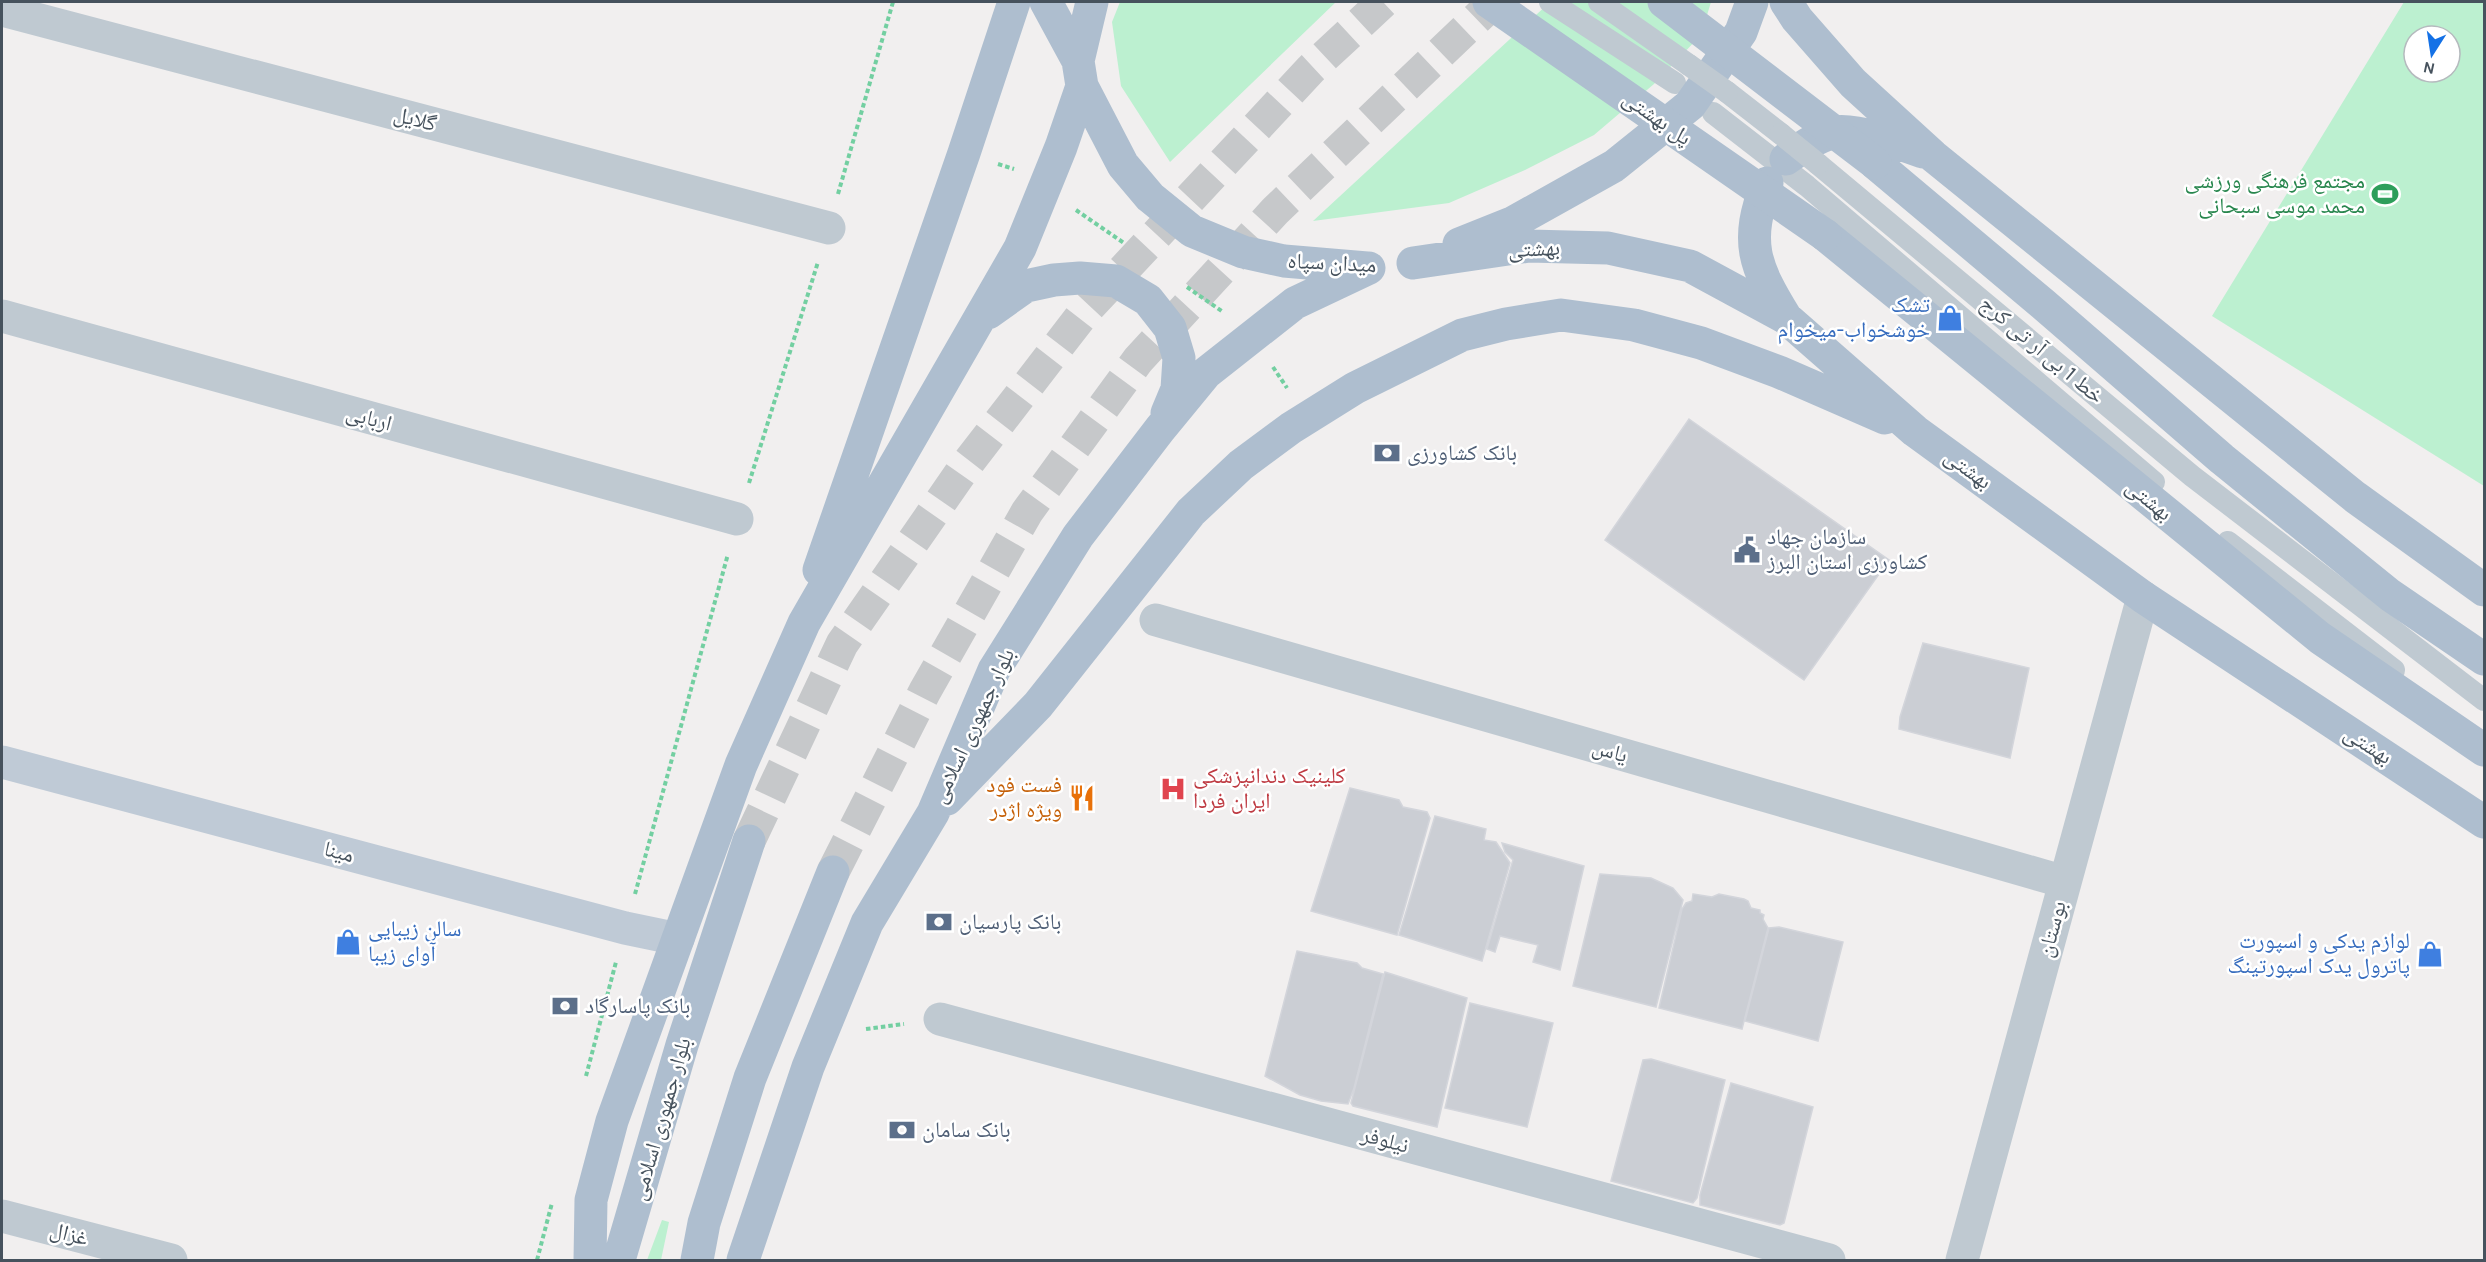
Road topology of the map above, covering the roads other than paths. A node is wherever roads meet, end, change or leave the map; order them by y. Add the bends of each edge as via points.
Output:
1 (1014, 2) edge
2 (1046, 2) edge
3 (1077, 2) edge
4 (1092, 2) edge
5 (1489, 2) edge
6 (1550, 2) edge
7 (1599, 2) edge
8 (1664, 2) edge
9 (1752, 2) edge
10 (1786, 2) edge
11 (2, 10) edge
12 (1081, 60) junction
13 (1675, 83) dead end
14 (1713, 113) dead end
15 (1933, 156) junction
16 (829, 228) dead end
17 (1825, 235) joint
18 (1413, 262) junction
19 (1369, 268) junction
20 (2, 316) edge
21 (981, 318) junction
22 (1786, 318) junction
23 (1160, 429) junction
24 (1915, 431) junction
25 (737, 519) dead end
26 (2484, 590) edge
27 (2143, 597) junction
28 (1156, 620) dead end
29 (804, 623) junction
30 (2484, 659) edge
31 (2484, 700) edge
32 (2484, 736) edge
33 (2484, 750) edge
34 (2, 762) edge
35 (933, 813) junction
36 (2484, 822) edge
37 (749, 841) tunnel mouth
38 (833, 872) tunnel mouth
39 (2065, 882) junction
40 (678, 939) junction
41 (940, 1018) dead end
42 (2, 1216) edge
43 (171, 1260) edge
44 (590, 1260) edge
45 (619, 1260) edge
46 (697, 1260) edge
47 (743, 1260) edge
48 (1829, 1260) edge
49 (1962, 1260) edge

1 - 29 main road via 825,551
2 - 12 main road
3 - 12 main road
4 - 12 main road
5 - 17 main road, پل بهشتی, bridge
6 - 13 lane
7 - 31 lane, خط 1 بی آر تی کرج, bridge via 1752,109 2192,476
8 - 30 main road, bridge via 1875,164 2390,595
9 - 18 main road, میدان سپاه via 1741,32 1690,105 1614,166 1514,222
10 - 15 main road via 1853,83
11 - 16 street, گلایل
12 - 19 main road, میدان سپاه via 1123,165 1150,196 1192,231 1243,252 1284,261
12 - 21 main road via 1061,147 1020,248
14 - 32 lane, خط 1 بی آر تی کرج via 1807,186 2217,534
15 - 22 main road via 1895,142 1838,132 1810,142 1776,171 1756,211 1753,240 1759,270
15 - 26 main road via 2355,497
17 - 33 main road, بهشتی via 2320,638
18 - 19 main road, میدان سپاه
18 - 22 main road, بهشتى via 1529,246 1608,248 1690,266
19 - 23 main road, بلوار جمهوری اسلامی via 1295,303 1206,373
20 - 25 street, اربابی
21 - 23 main road via 1026,286 1080,278 1116,280 1148,300 1170,328 1179,358 1177,390
21 - 29 main road
22 - 24 main road, بهشتى
23 - 35 main road, بلوار جمهوری اسلامی via 1078,536 994,670
24 - 27 main road, بهشتى
24 - 35 main road via 1779,372 1701,343 1634,325 1561,315 1462,335 1355,388 1241,465 1191,512 1038,705
27 - 36 main road, بهشتى
27 - 39 street, بوستان
28 - 39 street, یاس
29 - 40 main road, بلوار جمهوری اسلامی via 741,765
34 - 40 street, مینا
35 - 47 main road, بلوار جمهوری اسلامی via 867,923 808,1067
37 - 45 main road, بلوار جمهوری اسلامی via 682,1045
38 - 46 main road via 750,1078 704,1223
39 - 49 street, بوستان
40 - 44 main road, بلوار جمهوری اسلامی via 612,1121 591,1200
41 - 48 street, نیلوفر
42 - 43 street, غزال

